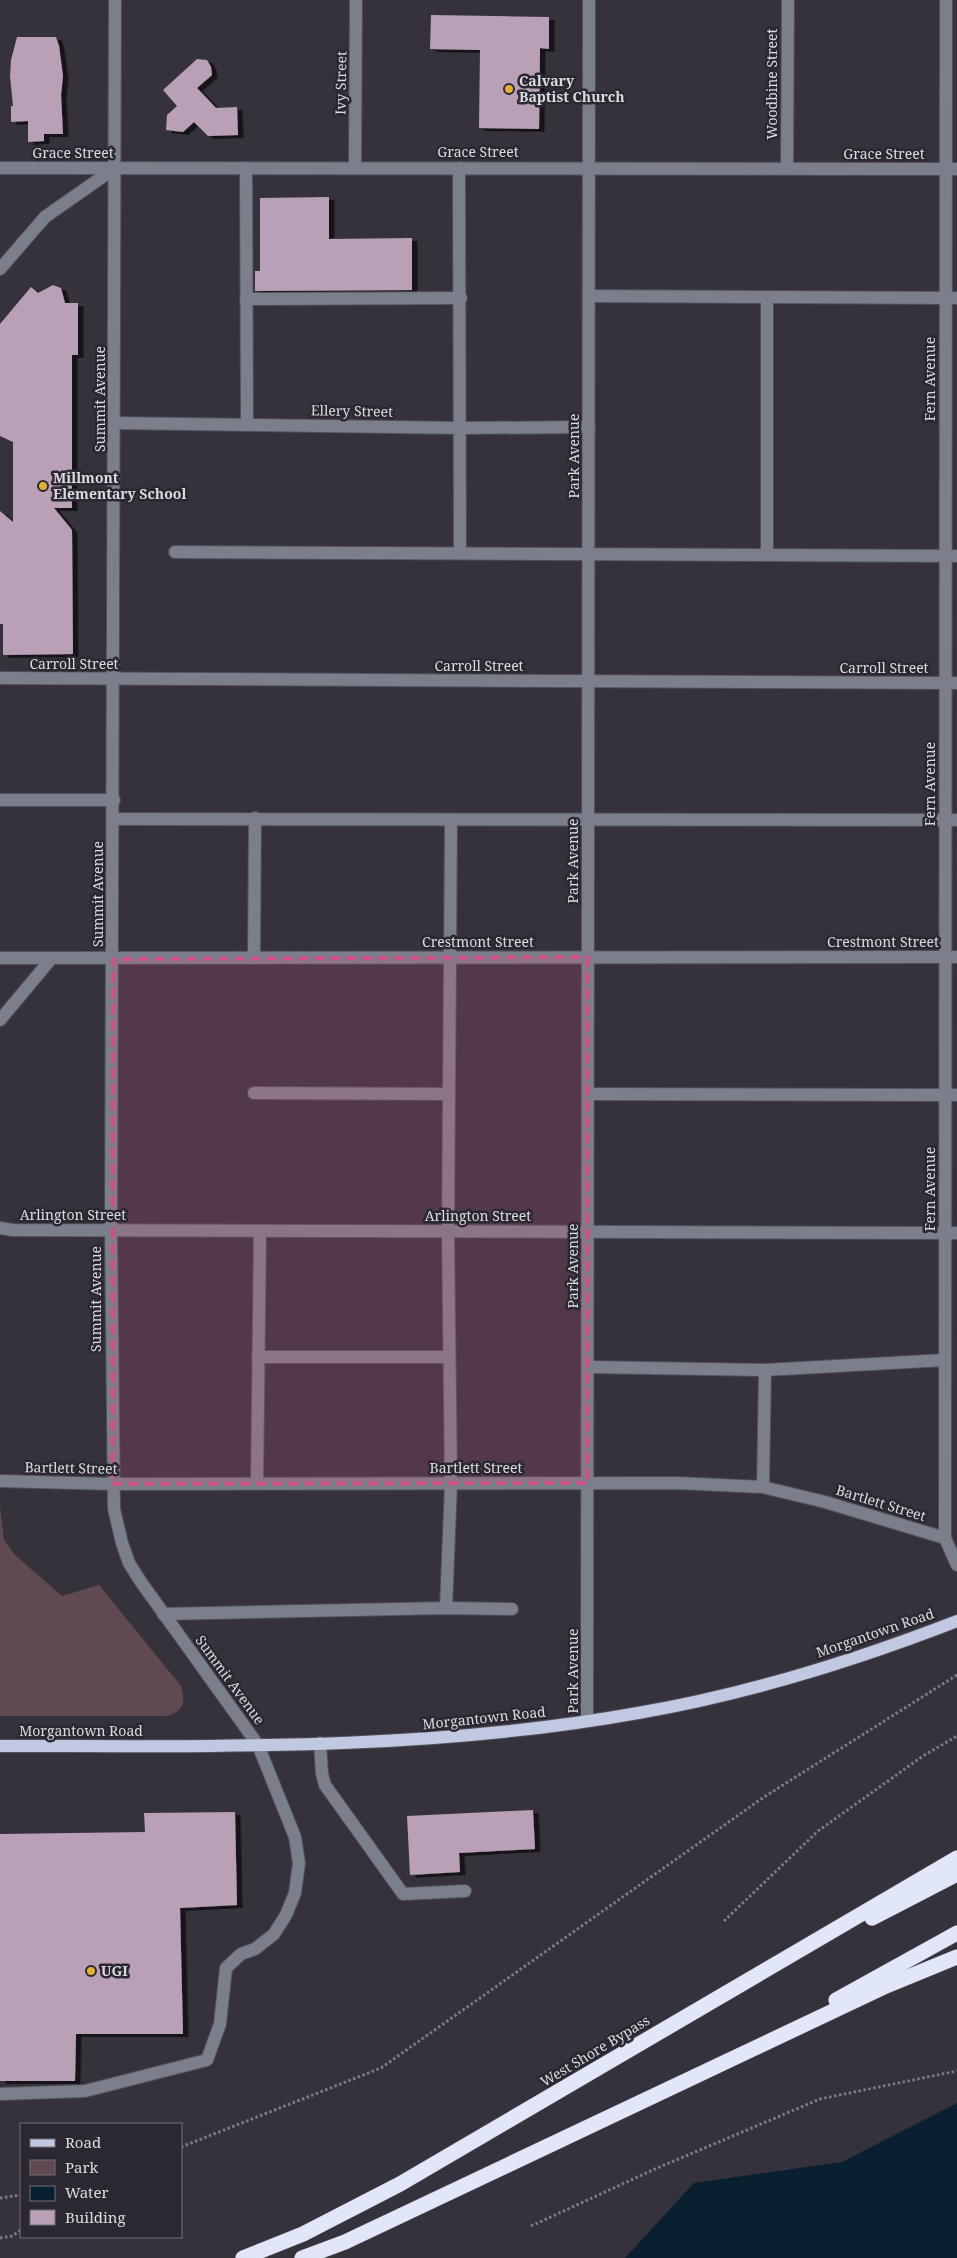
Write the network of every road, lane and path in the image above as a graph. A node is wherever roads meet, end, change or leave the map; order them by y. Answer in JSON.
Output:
{"nodes":[{"id":1,"x":115,"y":0,"type":"edge"},
{"id":2,"x":356,"y":0,"type":"edge"},
{"id":3,"x":589,"y":0,"type":"edge"},
{"id":4,"x":788,"y":0,"type":"edge"},
{"id":5,"x":946,"y":0,"type":"edge"},
{"id":6,"x":355,"y":167,"type":"junction"},
{"id":7,"x":589,"y":167,"type":"junction"},
{"id":8,"x":0,"y":168,"type":"edge"},
{"id":9,"x":115,"y":168,"type":"junction"},
{"id":10,"x":246,"y":168,"type":"junction"},
{"id":11,"x":459,"y":168,"type":"junction"},
{"id":12,"x":787,"y":168,"type":"junction"},
{"id":13,"x":951,"y":169,"type":"edge"},
{"id":14,"x":0,"y":269,"type":"edge"},
{"id":15,"x":589,"y":296,"type":"junction"},
{"id":16,"x":767,"y":297,"type":"junction"},
{"id":17,"x":461,"y":298,"type":"junction"},
{"id":18,"x":951,"y":298,"type":"edge"},
{"id":19,"x":246,"y":300,"type":"junction"},
{"id":20,"x":115,"y":423,"type":"junction"},
{"id":21,"x":247,"y":424,"type":"junction"},
{"id":22,"x":589,"y":427,"type":"junction"},
{"id":23,"x":460,"y":428,"type":"junction"},
{"id":24,"x":175,"y":552,"type":"dead end"},
{"id":25,"x":460,"y":552,"type":"junction"},
{"id":26,"x":589,"y":553,"type":"junction"},
{"id":27,"x":767,"y":554,"type":"junction"},
{"id":28,"x":951,"y":556,"type":"edge"},
{"id":29,"x":0,"y":678,"type":"edge"},
{"id":30,"x":114,"y":679,"type":"junction"},
{"id":31,"x":588,"y":682,"type":"junction"},
{"id":32,"x":951,"y":683,"type":"edge"},
{"id":33,"x":0,"y":800,"type":"edge"},
{"id":34,"x":114,"y":800,"type":"junction"},
{"id":35,"x":255,"y":818,"type":"junction"},
{"id":36,"x":114,"y":819,"type":"junction"},
{"id":37,"x":451,"y":820,"type":"junction"},
{"id":38,"x":588,"y":820,"type":"junction"},
{"id":39,"x":951,"y":820,"type":"edge"},
{"id":40,"x":449,"y":957,"type":"junction"},
{"id":41,"x":588,"y":957,"type":"junction"},
{"id":42,"x":951,"y":957,"type":"edge"},
{"id":43,"x":0,"y":958,"type":"edge"},
{"id":44,"x":113,"y":958,"type":"junction"},
{"id":45,"x":254,"y":958,"type":"junction"},
{"id":46,"x":51,"y":959,"type":"junction"},
{"id":47,"x":0,"y":1020,"type":"edge"},
{"id":48,"x":254,"y":1093,"type":"dead end"},
{"id":49,"x":449,"y":1094,"type":"junction"},
{"id":50,"x":588,"y":1094,"type":"junction"},
{"id":51,"x":951,"y":1095,"type":"edge"},
{"id":52,"x":0,"y":1228,"type":"edge"},
{"id":53,"x":111,"y":1230,"type":"junction"},
{"id":54,"x":260,"y":1231,"type":"junction"},
{"id":55,"x":588,"y":1231,"type":"junction"},
{"id":56,"x":448,"y":1232,"type":"junction"},
{"id":57,"x":951,"y":1232,"type":"edge"},
{"id":58,"x":258,"y":1357,"type":"junction"},
{"id":59,"x":449,"y":1357,"type":"junction"},
{"id":60,"x":945,"y":1360,"type":"junction"},
{"id":61,"x":588,"y":1367,"type":"junction"},
{"id":62,"x":765,"y":1370,"type":"junction"},
{"id":63,"x":951,"y":1430,"type":"edge"},
{"id":64,"x":0,"y":1480,"type":"edge"},
{"id":65,"x":257,"y":1483,"type":"junction"},
{"id":66,"x":588,"y":1483,"type":"junction"},
{"id":67,"x":112,"y":1484,"type":"junction"},
{"id":68,"x":451,"y":1484,"type":"junction"},
{"id":69,"x":763,"y":1487,"type":"junction"},
{"id":70,"x":945,"y":1538,"type":"junction"},
{"id":71,"x":957,"y":1565,"type":"edge"},
{"id":72,"x":446,"y":1608,"type":"junction"},
{"id":73,"x":512,"y":1609,"type":"dead end"},
{"id":74,"x":163,"y":1614,"type":"junction"},
{"id":75,"x":957,"y":1621,"type":"edge"},
{"id":76,"x":957,"y":1676,"type":"edge"},
{"id":77,"x":587,"y":1721,"type":"junction"},
{"id":78,"x":957,"y":1736,"type":"edge"},
{"id":79,"x":320,"y":1743,"type":"junction"},
{"id":80,"x":258,"y":1745,"type":"junction"},
{"id":81,"x":0,"y":1746,"type":"edge"},
{"id":82,"x":957,"y":1858,"type":"edge"},
{"id":83,"x":957,"y":1874,"type":"edge"},
{"id":84,"x":465,"y":1891,"type":"dead end"},
{"id":85,"x":724,"y":1921,"type":"dead end"},
{"id":86,"x":957,"y":1933,"type":"edge"},
{"id":87,"x":957,"y":1957,"type":"edge"},
{"id":88,"x":702,"y":2006,"type":"junction"},
{"id":89,"x":712,"y":2068,"type":"junction"},
{"id":90,"x":957,"y":2071,"type":"edge"},
{"id":91,"x":0,"y":2094,"type":"edge"},
{"id":92,"x":182,"y":2146,"type":"edge"},
{"id":93,"x":20,"y":2195,"type":"edge"},
{"id":94,"x":0,"y":2198,"type":"edge"},
{"id":95,"x":531,"y":2226,"type":"dead end"},
{"id":96,"x":20,"y":2231,"type":"edge"},
{"id":97,"x":0,"y":2238,"type":"edge"},
{"id":98,"x":243,"y":2258,"type":"edge"},
{"id":99,"x":302,"y":2258,"type":"edge"}],
"edges":[{"from":1,"to":9,"type":"street","name":"Summit Avenue"},
{"from":2,"to":6,"type":"street","name":"Ivy Street"},
{"from":3,"to":7,"type":"street","name":"Park Avenue"},
{"from":4,"to":12,"type":"street","name":"Woodbine Street"},
{"from":5,"to":13,"type":"street","name":"Fern Avenue"},
{"from":6,"to":10,"type":"street","name":"Grace Street"},
{"from":6,"to":11,"type":"street","name":"Grace Street"},
{"from":7,"to":11,"type":"street","name":"Grace Street"},
{"from":7,"to":12,"type":"street","name":"Grace Street"},
{"from":7,"to":15,"type":"street","name":"Park Avenue"},
{"from":8,"to":9,"type":"street","name":"Grace Street"},
{"from":9,"to":10,"type":"street","name":"Grace Street"},
{"from":9,"to":14,"type":"street"},
{"from":9,"to":20,"type":"street","name":"Summit Avenue"},
{"from":10,"to":19,"type":"street"},
{"from":11,"to":17,"type":"street"},
{"from":12,"to":13,"type":"street","name":"Grace Street"},
{"from":13,"to":18,"type":"street","name":"Fern Avenue"},
{"from":15,"to":16,"type":"street"},
{"from":15,"to":22,"type":"street","name":"Park Avenue"},
{"from":16,"to":18,"type":"street"},
{"from":16,"to":27,"type":"street"},
{"from":17,"to":19,"type":"street"},
{"from":17,"to":23,"type":"street"},
{"from":18,"to":28,"type":"street","name":"Fern Avenue"},
{"from":19,"to":21,"type":"street"},
{"from":20,"to":21,"type":"street","name":"Ellery Street"},
{"from":20,"to":30,"type":"street","name":"Summit Avenue"},
{"from":21,"to":23,"type":"street","name":"Ellery Street"},
{"from":22,"to":23,"type":"street","name":"Ellery Street"},
{"from":22,"to":26,"type":"street","name":"Park Avenue"},
{"from":23,"to":25,"type":"street"},
{"from":24,"to":25,"type":"street"},
{"from":25,"to":26,"type":"street"},
{"from":26,"to":27,"type":"street"},
{"from":26,"to":31,"type":"street","name":"Park Avenue"},
{"from":27,"to":28,"type":"street"},
{"from":28,"to":32,"type":"street","name":"Fern Avenue"},
{"from":29,"to":30,"type":"street","name":"Carroll Street"},
{"from":30,"to":31,"type":"street","name":"Carroll Street"},
{"from":30,"to":34,"type":"street","name":"Summit Avenue"},
{"from":31,"to":32,"type":"street","name":"Carroll Street"},
{"from":31,"to":38,"type":"street","name":"Park Avenue"},
{"from":32,"to":39,"type":"street","name":"Fern Avenue"},
{"from":33,"to":34,"type":"street"},
{"from":34,"to":36,"type":"street","name":"Summit Avenue"},
{"from":35,"to":36,"type":"street"},
{"from":35,"to":37,"type":"street"},
{"from":35,"to":45,"type":"street"},
{"from":36,"to":44,"type":"street","name":"Summit Avenue"},
{"from":37,"to":38,"type":"street"},
{"from":37,"to":40,"type":"street"},
{"from":38,"to":39,"type":"street"},
{"from":38,"to":41,"type":"street","name":"Park Avenue"},
{"from":39,"to":42,"type":"street","name":"Fern Avenue"},
{"from":40,"to":41,"type":"street","name":"Crestmont Street"},
{"from":40,"to":45,"type":"street","name":"Crestmont Street"},
{"from":40,"to":49,"type":"street"},
{"from":41,"to":42,"type":"street","name":"Crestmont Street"},
{"from":41,"to":50,"type":"street","name":"Park Avenue"},
{"from":42,"to":51,"type":"street","name":"Fern Avenue"},
{"from":43,"to":46,"type":"street","name":"Crestmont Street"},
{"from":44,"to":45,"type":"street","name":"Crestmont Street"},
{"from":44,"to":46,"type":"street","name":"Crestmont Street"},
{"from":44,"to":53,"type":"street","name":"Summit Avenue"},
{"from":46,"to":47,"type":"street"},
{"from":48,"to":49,"type":"street"},
{"from":49,"to":56,"type":"street"},
{"from":50,"to":51,"type":"street"},
{"from":50,"to":55,"type":"street","name":"Park Avenue"},
{"from":51,"to":57,"type":"street","name":"Fern Avenue"},
{"from":52,"to":53,"type":"street","name":"Arlington Street"},
{"from":53,"to":54,"type":"street","name":"Arlington Street"},
{"from":53,"to":67,"type":"street","name":"Summit Avenue"},
{"from":54,"to":56,"type":"street","name":"Arlington Street"},
{"from":54,"to":58,"type":"street"},
{"from":55,"to":56,"type":"street","name":"Arlington Street"},
{"from":55,"to":57,"type":"street","name":"Arlington Street"},
{"from":55,"to":61,"type":"street","name":"Park Avenue"},
{"from":56,"to":59,"type":"street"},
{"from":57,"to":60,"type":"street","name":"Fern Avenue"},
{"from":58,"to":59,"type":"street"},
{"from":58,"to":65,"type":"street"},
{"from":59,"to":68,"type":"street"},
{"from":60,"to":62,"type":"street"},
{"from":60,"to":63,"type":"street","name":"Fern Avenue"},
{"from":61,"to":62,"type":"street"},
{"from":61,"to":66,"type":"street","name":"Park Avenue"},
{"from":62,"to":69,"type":"street"},
{"from":63,"to":70,"type":"street","name":"Fern Avenue"},
{"from":64,"to":67,"type":"street","name":"Bartlett Street"},
{"from":65,"to":67,"type":"street","name":"Bartlett Street"},
{"from":65,"to":68,"type":"street","name":"Bartlett Street"},
{"from":66,"to":68,"type":"street","name":"Bartlett Street"},
{"from":66,"to":69,"type":"street","name":"Bartlett Street"},
{"from":66,"to":77,"type":"street","name":"Park Avenue"},
{"from":67,"to":74,"type":"street","name":"Summit Avenue"},
{"from":68,"to":72,"type":"street"},
{"from":69,"to":70,"type":"street","name":"Bartlett Street"},
{"from":70,"to":71,"type":"street","name":"Fern Avenue"},
{"from":72,"to":73,"type":"street"},
{"from":72,"to":74,"type":"street"},
{"from":74,"to":80,"type":"street","name":"Summit Avenue"},
{"from":75,"to":77,"type":"main road","name":"Morgantown Road"},
{"from":76,"to":92,"type":"path"},
{"from":77,"to":79,"type":"main road","name":"Morgantown Road"},
{"from":78,"to":85,"type":"path"},
{"from":79,"to":80,"type":"main road","name":"Morgantown Road"},
{"from":79,"to":84,"type":"street"},
{"from":80,"to":81,"type":"main road","name":"Morgantown Road"},
{"from":80,"to":91,"type":"street","name":"Summit Avenue"},
{"from":82,"to":88,"type":"highway","name":"West Shore Bypass"},
{"from":83,"to":88,"type":"highway"},
{"from":86,"to":89,"type":"highway"},
{"from":87,"to":89,"type":"highway"},
{"from":88,"to":98,"type":"highway","name":"West Shore Bypass"},
{"from":89,"to":99,"type":"highway"},
{"from":90,"to":95,"type":"path"},
{"from":93,"to":94,"type":"path"},
{"from":96,"to":97,"type":"path"}]}
